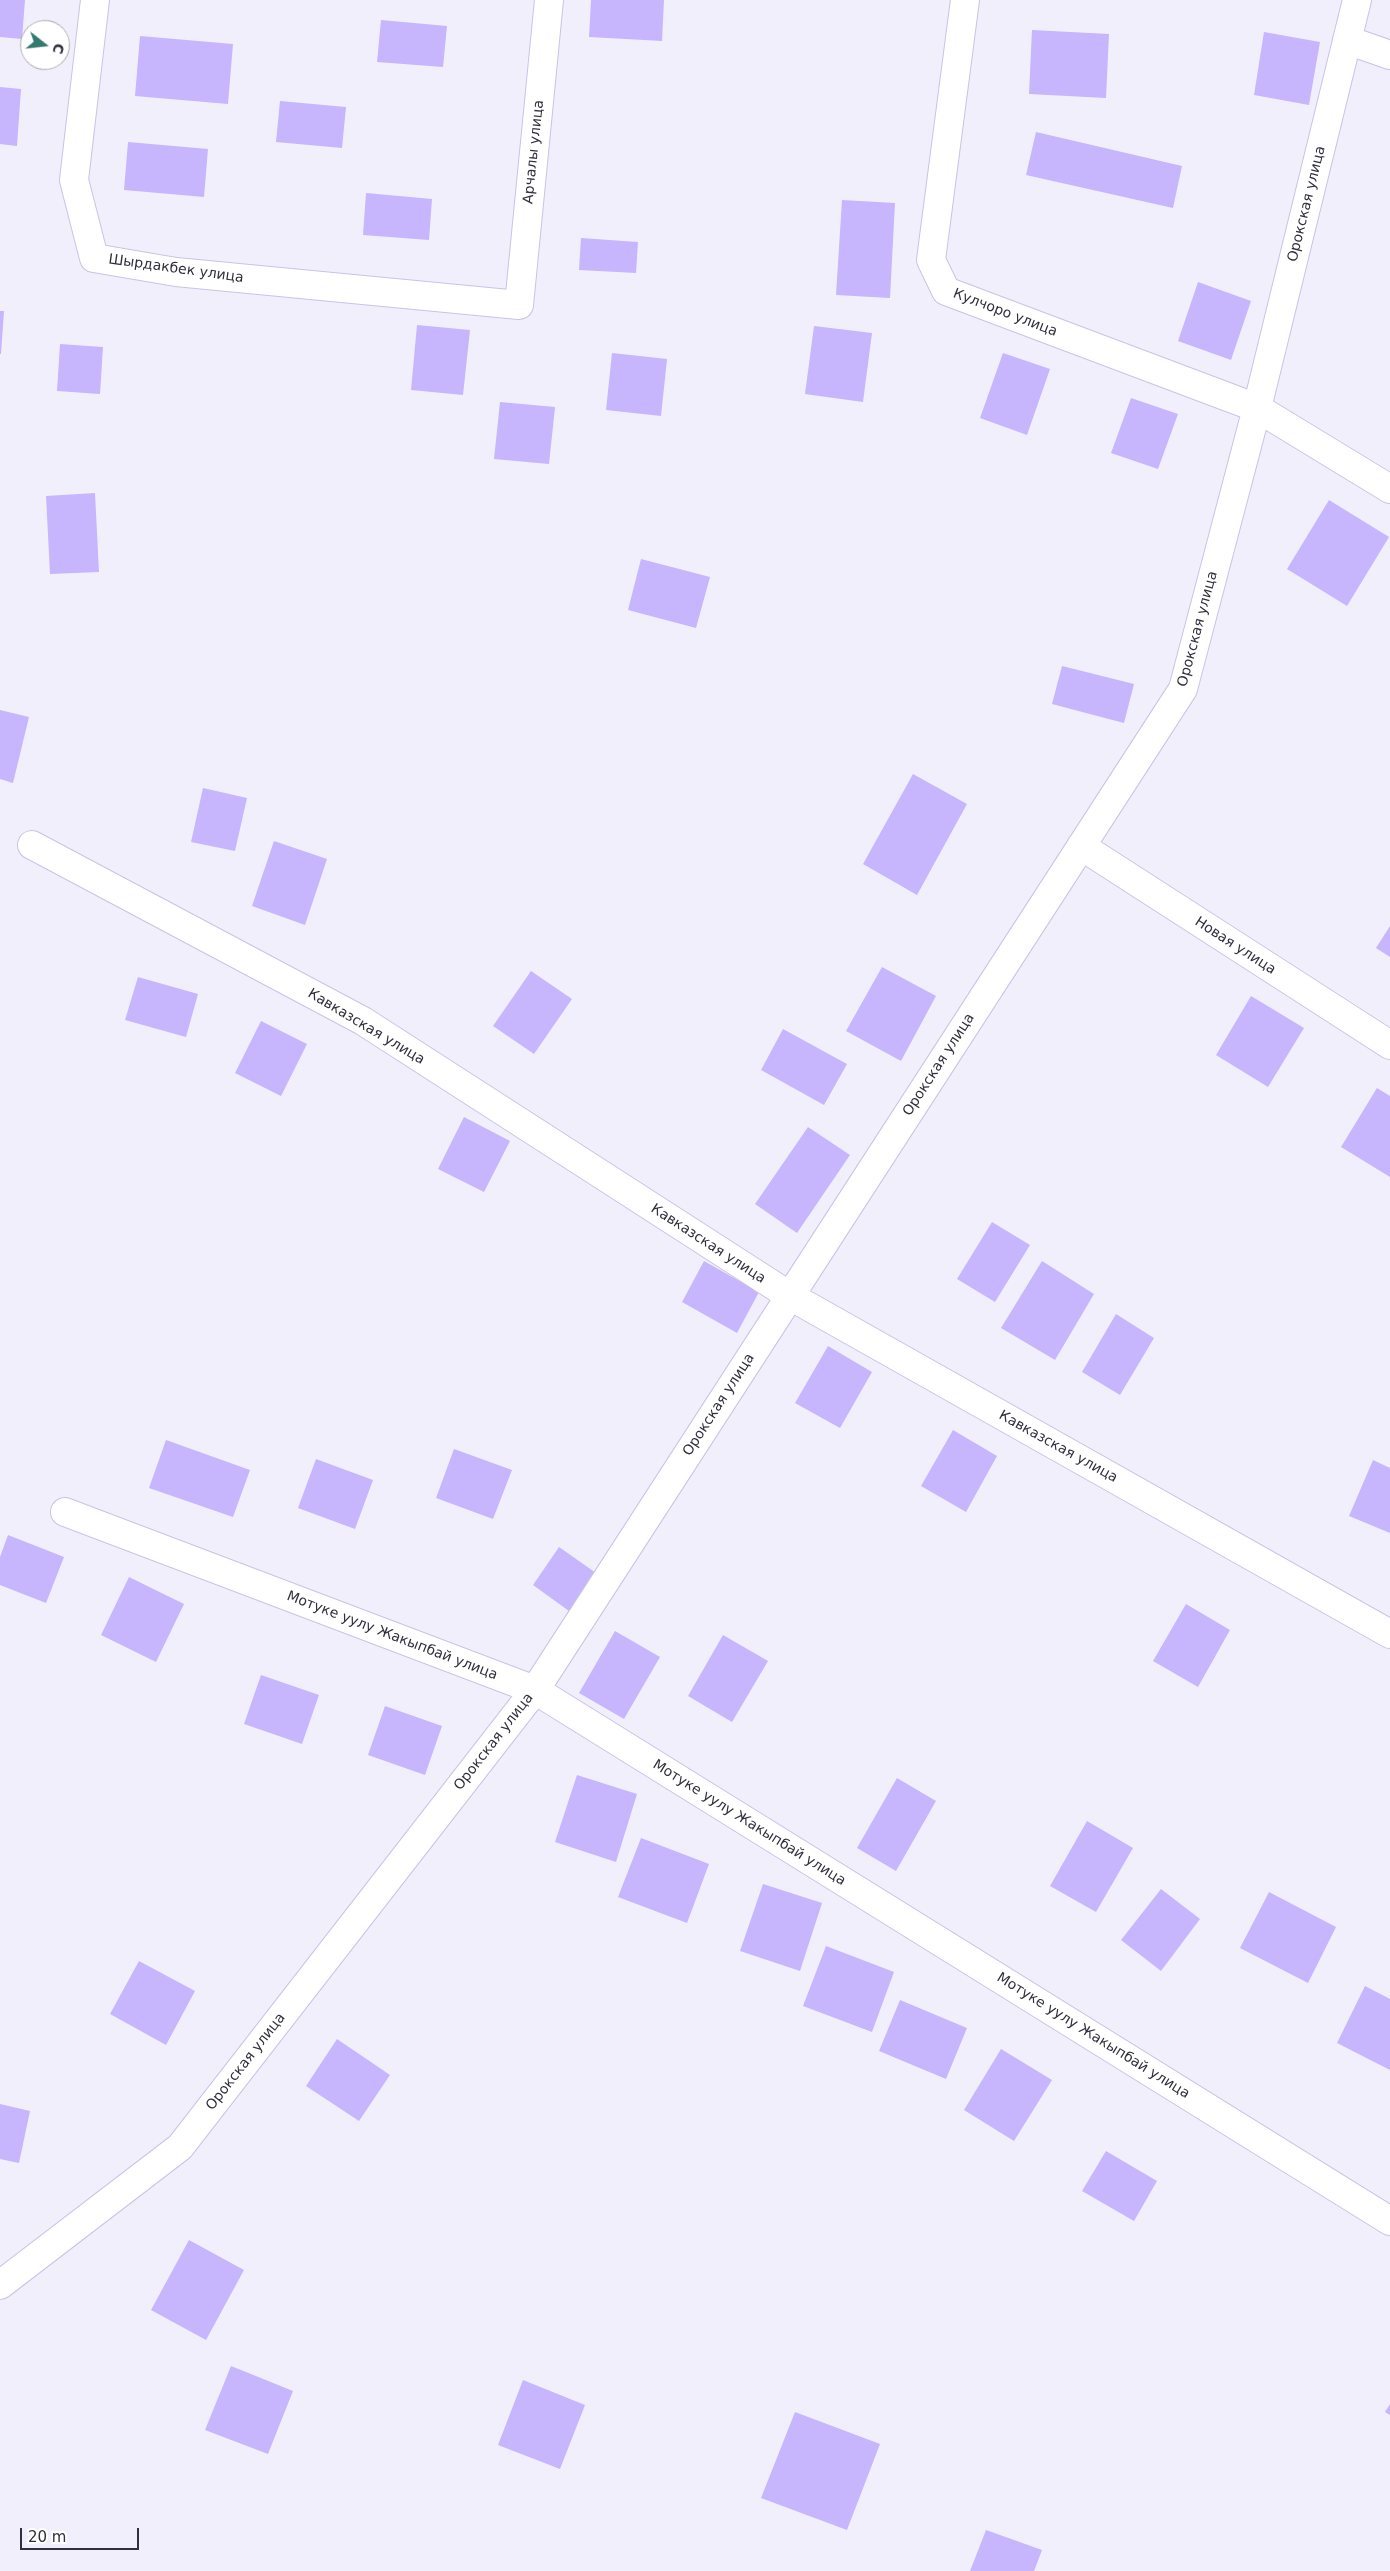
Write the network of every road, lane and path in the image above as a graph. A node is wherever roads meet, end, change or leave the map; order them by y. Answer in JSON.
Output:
{"nodes":[{"id":1,"x":95,"y":0,"type":"edge"},
{"id":2,"x":549,"y":0,"type":"edge"},
{"id":3,"x":965,"y":0,"type":"edge"},
{"id":4,"x":1357,"y":0,"type":"edge"},
{"id":5,"x":1347,"y":40,"type":"junction"},
{"id":6,"x":1390,"y":55,"type":"edge"},
{"id":7,"x":519,"y":305,"type":"joint"},
{"id":8,"x":1257,"y":408,"type":"junction"},
{"id":9,"x":1390,"y":489,"type":"edge"},
{"id":10,"x":32,"y":845,"type":"dead end"},
{"id":11,"x":1081,"y":846,"type":"junction"},
{"id":12,"x":1390,"y":1045,"type":"edge"},
{"id":13,"x":790,"y":1296,"type":"junction"},
{"id":14,"x":64,"y":1512,"type":"dead end"},
{"id":15,"x":1390,"y":1634,"type":"edge"},
{"id":16,"x":535,"y":1690,"type":"junction"},
{"id":17,"x":1390,"y":2221,"type":"edge"},
{"id":18,"x":0,"y":2285,"type":"edge"}],
"edges":[{"from":1,"to":7,"type":"street","name":"Шырдакбек улица"},
{"from":2,"to":7,"type":"street","name":"Арчалы улица"},
{"from":3,"to":8,"type":"street","name":"Кулчоро улица"},
{"from":4,"to":5,"type":"street","name":"Орокская улица"},
{"from":5,"to":6,"type":"street"},
{"from":5,"to":8,"type":"street","name":"Орокская улица"},
{"from":8,"to":9,"type":"street"},
{"from":8,"to":11,"type":"street","name":"Орокская улица"},
{"from":10,"to":13,"type":"street","name":"Кавказская улица"},
{"from":11,"to":12,"type":"street","name":"Новая улица"},
{"from":11,"to":13,"type":"street","name":"Орокская улица"},
{"from":13,"to":15,"type":"street","name":"Кавказская улица"},
{"from":13,"to":16,"type":"street","name":"Орокская улица"},
{"from":14,"to":16,"type":"street","name":"Мотуке уулу Жакыпбай улица"},
{"from":16,"to":17,"type":"street","name":"Мотуке уулу Жакыпбай улица"},
{"from":16,"to":18,"type":"street","name":"Орокская улица"}]}
